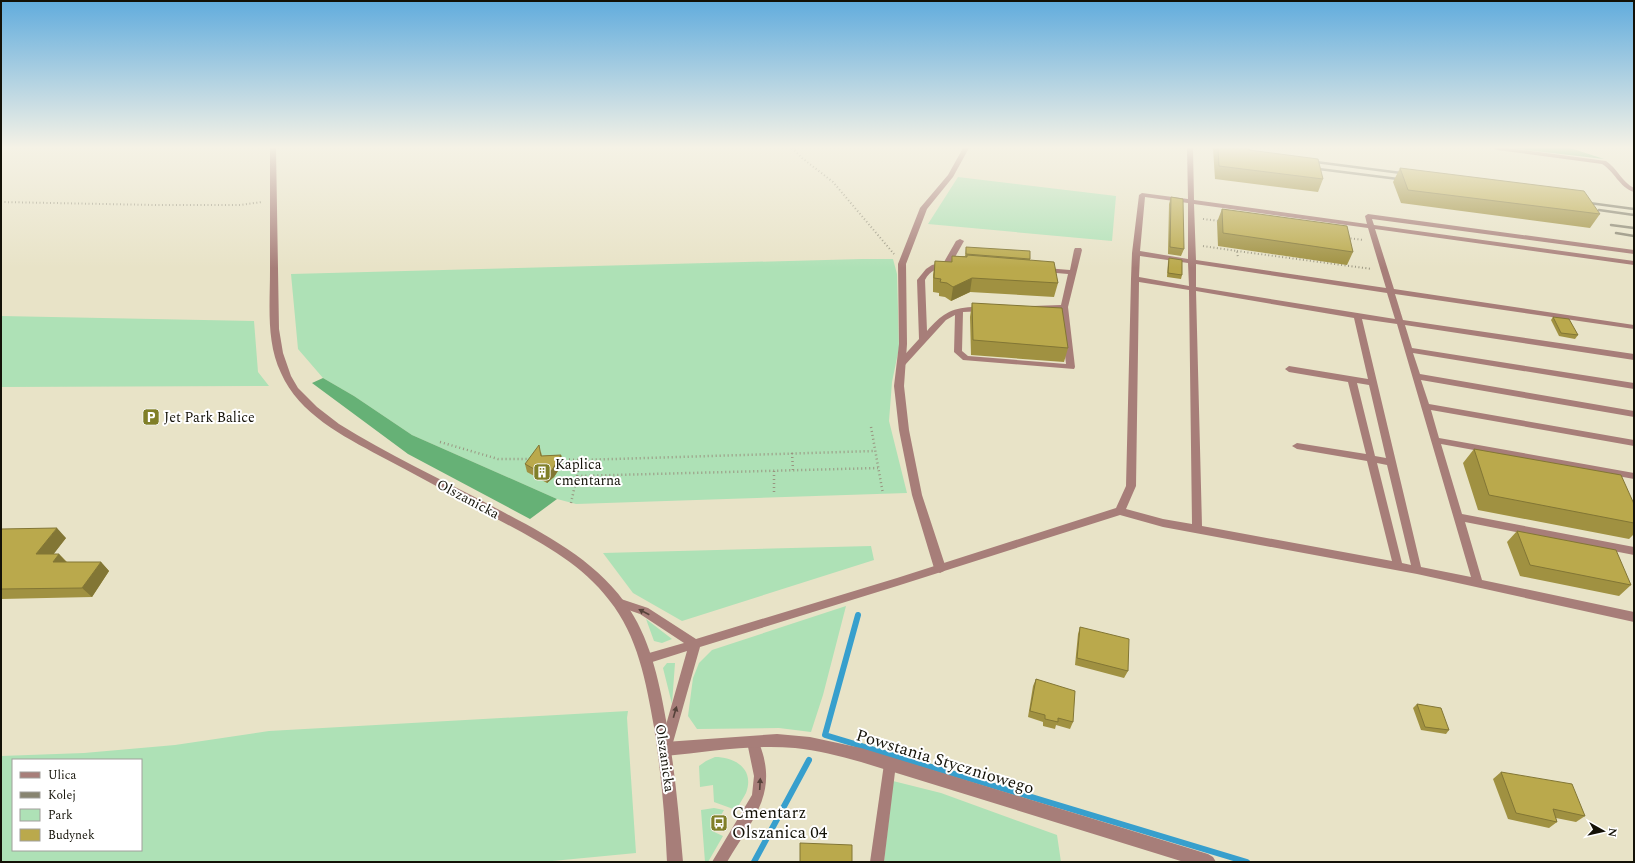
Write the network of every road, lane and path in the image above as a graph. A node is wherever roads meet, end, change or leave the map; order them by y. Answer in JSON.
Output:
{"nodes":[{"id":1,"x":273,"y":188,"type":"edge"},
{"id":2,"x":838,"y":188,"type":"edge"},
{"id":3,"x":941,"y":188,"type":"edge"},
{"id":4,"x":1190,"y":188,"type":"edge"},
{"id":5,"x":273,"y":201,"type":"junction"},
{"id":6,"x":1,"y":202,"type":"edge"},
{"id":7,"x":1190,"y":202,"type":"junction"},
{"id":8,"x":1191,"y":217,"type":"junction"},
{"id":9,"x":1220,"y":221,"type":"dead end"},
{"id":10,"x":1371,"y":227,"type":"junction"},
{"id":11,"x":960,"y":241,"type":"dead end"},
{"id":12,"x":1376,"y":241,"type":"junction"},
{"id":13,"x":1191,"y":244,"type":"junction"},
{"id":14,"x":1345,"y":244,"type":"edge"},
{"id":15,"x":1262,"y":247,"type":"edge"},
{"id":16,"x":1078,"y":250,"type":"dead end"},
{"id":17,"x":1237,"y":251,"type":"junction"},
{"id":18,"x":1634,"y":252,"type":"edge"},
{"id":19,"x":1136,"y":253,"type":"junction"},
{"id":20,"x":1261,"y":254,"type":"junction"},
{"id":21,"x":1192,"y":261,"type":"junction"},
{"id":22,"x":1348,"y":261,"type":"edge"},
{"id":23,"x":1634,"y":263,"type":"edge"},
{"id":24,"x":902,"y":264,"type":"junction"},
{"id":25,"x":1349,"y":266,"type":"junction"},
{"id":26,"x":1239,"y":268,"type":"junction"},
{"id":27,"x":1034,"y":270,"type":"edge"},
{"id":28,"x":1384,"y":270,"type":"junction"},
{"id":29,"x":1073,"y":272,"type":"junction"},
{"id":30,"x":1135,"y":279,"type":"junction"},
{"id":31,"x":1192,"y":288,"type":"junction"},
{"id":32,"x":1390,"y":290,"type":"junction"},
{"id":33,"x":1064,"y":307,"type":"junction"},
{"id":34,"x":1026,"y":308,"type":"edge"},
{"id":35,"x":989,"y":309,"type":"edge"},
{"id":36,"x":959,"y":310,"type":"junction"},
{"id":37,"x":1357,"y":316,"type":"junction"},
{"id":38,"x":1400,"y":322,"type":"junction"},
{"id":39,"x":1634,"y":327,"type":"edge"},
{"id":40,"x":923,"y":340,"type":"junction"},
{"id":41,"x":1408,"y":350,"type":"junction"},
{"id":42,"x":1634,"y":357,"type":"edge"},
{"id":43,"x":902,"y":363,"type":"junction"},
{"id":44,"x":1289,"y":369,"type":"dead end"},
{"id":45,"x":1416,"y":376,"type":"junction"},
{"id":46,"x":1352,"y":380,"type":"junction"},
{"id":47,"x":1373,"y":383,"type":"junction"},
{"id":48,"x":1634,"y":386,"type":"edge"},
{"id":49,"x":1425,"y":406,"type":"junction"},
{"id":50,"x":1634,"y":414,"type":"edge"},
{"id":51,"x":871,"y":427,"type":"dead end"},
{"id":52,"x":1435,"y":440,"type":"junction"},
{"id":53,"x":440,"y":442,"type":"dead end"},
{"id":54,"x":1634,"y":443,"type":"edge"},
{"id":55,"x":1297,"y":446,"type":"dead end"},
{"id":56,"x":875,"y":451,"type":"junction"},
{"id":57,"x":792,"y":453,"type":"junction"},
{"id":58,"x":1370,"y":458,"type":"junction"},
{"id":59,"x":535,"y":459,"type":"edge"},
{"id":60,"x":558,"y":459,"type":"edge"},
{"id":61,"x":580,"y":460,"type":"junction"},
{"id":62,"x":1391,"y":462,"type":"junction"},
{"id":63,"x":878,"y":468,"type":"junction"},
{"id":64,"x":793,"y":470,"type":"junction"},
{"id":65,"x":774,"y":471,"type":"junction"},
{"id":66,"x":577,"y":476,"type":"junction"},
{"id":67,"x":1634,"y":476,"type":"edge"},
{"id":68,"x":883,"y":494,"type":"dead end"},
{"id":69,"x":774,"y":495,"type":"dead end"},
{"id":70,"x":571,"y":503,"type":"dead end"},
{"id":71,"x":1120,"y":511,"type":"junction"},
{"id":72,"x":1458,"y":517,"type":"junction"},
{"id":73,"x":1197,"y":529,"type":"junction"},
{"id":74,"x":1634,"y":551,"type":"edge"},
{"id":75,"x":1398,"y":566,"type":"junction"},
{"id":76,"x":940,"y":568,"type":"junction"},
{"id":77,"x":1417,"y":570,"type":"junction"},
{"id":78,"x":1478,"y":583,"type":"junction"},
{"id":79,"x":618,"y":602,"type":"junction"},
{"id":80,"x":1634,"y":617,"type":"edge"},
{"id":81,"x":695,"y":644,"type":"junction"},
{"id":82,"x":646,"y":659,"type":"junction"},
{"id":83,"x":753,"y":742,"type":"junction"},
{"id":84,"x":665,"y":749,"type":"junction"},
{"id":85,"x":890,"y":764,"type":"junction"},
{"id":86,"x":675,"y":862,"type":"edge"},
{"id":87,"x":719,"y":862,"type":"edge"},
{"id":88,"x":877,"y":862,"type":"edge"},
{"id":89,"x":1208,"y":862,"type":"edge"}],
"edges":[{"from":1,"to":5,"type":"street","name":"Olszanicka"},
{"from":2,"to":24,"type":"path"},
{"from":3,"to":24,"type":"street"},
{"from":4,"to":7,"type":"lane"},
{"from":5,"to":6,"type":"path"},
{"from":5,"to":79,"type":"street","name":"Olszanicka"},
{"from":7,"to":8,"type":"lane"},
{"from":7,"to":10,"type":"lane"},
{"from":7,"to":19,"type":"lane"},
{"from":8,"to":9,"type":"path"},
{"from":8,"to":13,"type":"lane"},
{"from":10,"to":12,"type":"lane"},
{"from":10,"to":18,"type":"lane"},
{"from":10,"to":23,"type":"lane"},
{"from":11,"to":40,"type":"lane"},
{"from":12,"to":14,"type":"path"},
{"from":12,"to":28,"type":"lane"},
{"from":13,"to":17,"type":"path"},
{"from":13,"to":21,"type":"lane"},
{"from":15,"to":20,"type":"path"},
{"from":16,"to":29,"type":"lane"},
{"from":17,"to":20,"type":"path"},
{"from":17,"to":26,"type":"path"},
{"from":19,"to":21,"type":"lane"},
{"from":19,"to":30,"type":"lane"},
{"from":20,"to":25,"type":"path"},
{"from":21,"to":26,"type":"lane"},
{"from":21,"to":31,"type":"lane"},
{"from":22,"to":25,"type":"path"},
{"from":24,"to":43,"type":"street"},
{"from":25,"to":28,"type":"path"},
{"from":26,"to":32,"type":"lane"},
{"from":27,"to":29,"type":"lane"},
{"from":28,"to":32,"type":"lane"},
{"from":29,"to":33,"type":"lane"},
{"from":30,"to":31,"type":"lane"},
{"from":30,"to":71,"type":"lane"},
{"from":31,"to":37,"type":"lane"},
{"from":31,"to":73,"type":"lane"},
{"from":32,"to":38,"type":"lane"},
{"from":32,"to":39,"type":"lane"},
{"from":33,"to":34,"type":"lane"},
{"from":33,"to":36,"type":"lane"},
{"from":35,"to":36,"type":"lane"},
{"from":36,"to":40,"type":"lane"},
{"from":37,"to":38,"type":"lane"},
{"from":37,"to":47,"type":"lane"},
{"from":38,"to":41,"type":"lane"},
{"from":38,"to":42,"type":"lane"},
{"from":40,"to":43,"type":"lane"},
{"from":41,"to":45,"type":"lane"},
{"from":41,"to":48,"type":"lane"},
{"from":43,"to":76,"type":"street"},
{"from":44,"to":46,"type":"lane"},
{"from":45,"to":49,"type":"lane"},
{"from":45,"to":50,"type":"lane"},
{"from":46,"to":47,"type":"lane"},
{"from":46,"to":58,"type":"lane"},
{"from":47,"to":62,"type":"lane"},
{"from":49,"to":52,"type":"lane"},
{"from":49,"to":54,"type":"lane"},
{"from":51,"to":56,"type":"path"},
{"from":52,"to":67,"type":"lane"},
{"from":52,"to":72,"type":"lane"},
{"from":53,"to":59,"type":"path"},
{"from":55,"to":58,"type":"lane"},
{"from":56,"to":57,"type":"path"},
{"from":56,"to":63,"type":"path"},
{"from":57,"to":61,"type":"path"},
{"from":57,"to":64,"type":"path"},
{"from":58,"to":62,"type":"lane"},
{"from":58,"to":75,"type":"lane"},
{"from":60,"to":61,"type":"path"},
{"from":61,"to":66,"type":"path"},
{"from":62,"to":77,"type":"lane"},
{"from":63,"to":64,"type":"path"},
{"from":63,"to":68,"type":"path"},
{"from":64,"to":65,"type":"path"},
{"from":65,"to":66,"type":"path"},
{"from":65,"to":69,"type":"path"},
{"from":66,"to":70,"type":"path"},
{"from":71,"to":73,"type":"lane"},
{"from":71,"to":76,"type":"lane"},
{"from":72,"to":74,"type":"lane"},
{"from":72,"to":78,"type":"lane"},
{"from":73,"to":75,"type":"lane"},
{"from":75,"to":77,"type":"lane"},
{"from":76,"to":81,"type":"lane"},
{"from":77,"to":78,"type":"lane"},
{"from":78,"to":80,"type":"lane"},
{"from":81,"to":79,"type":"lane","one_way":true},
{"from":79,"to":82,"type":"street","name":"Olszanicka"},
{"from":81,"to":82,"type":"lane"},
{"from":84,"to":81,"type":"lane","one_way":true},
{"from":82,"to":84,"type":"street","name":"Olszanicka"},
{"from":83,"to":84,"type":"street","name":"Powstania Styczniowego"},
{"from":83,"to":85,"type":"street","name":"Powstania Styczniowego"},
{"from":87,"to":83,"type":"lane","one_way":true},
{"from":84,"to":86,"type":"street","name":"Olszanicka"},
{"from":85,"to":88,"type":"lane"},
{"from":85,"to":89,"type":"street","name":"Powstania Styczniowego"}]}
